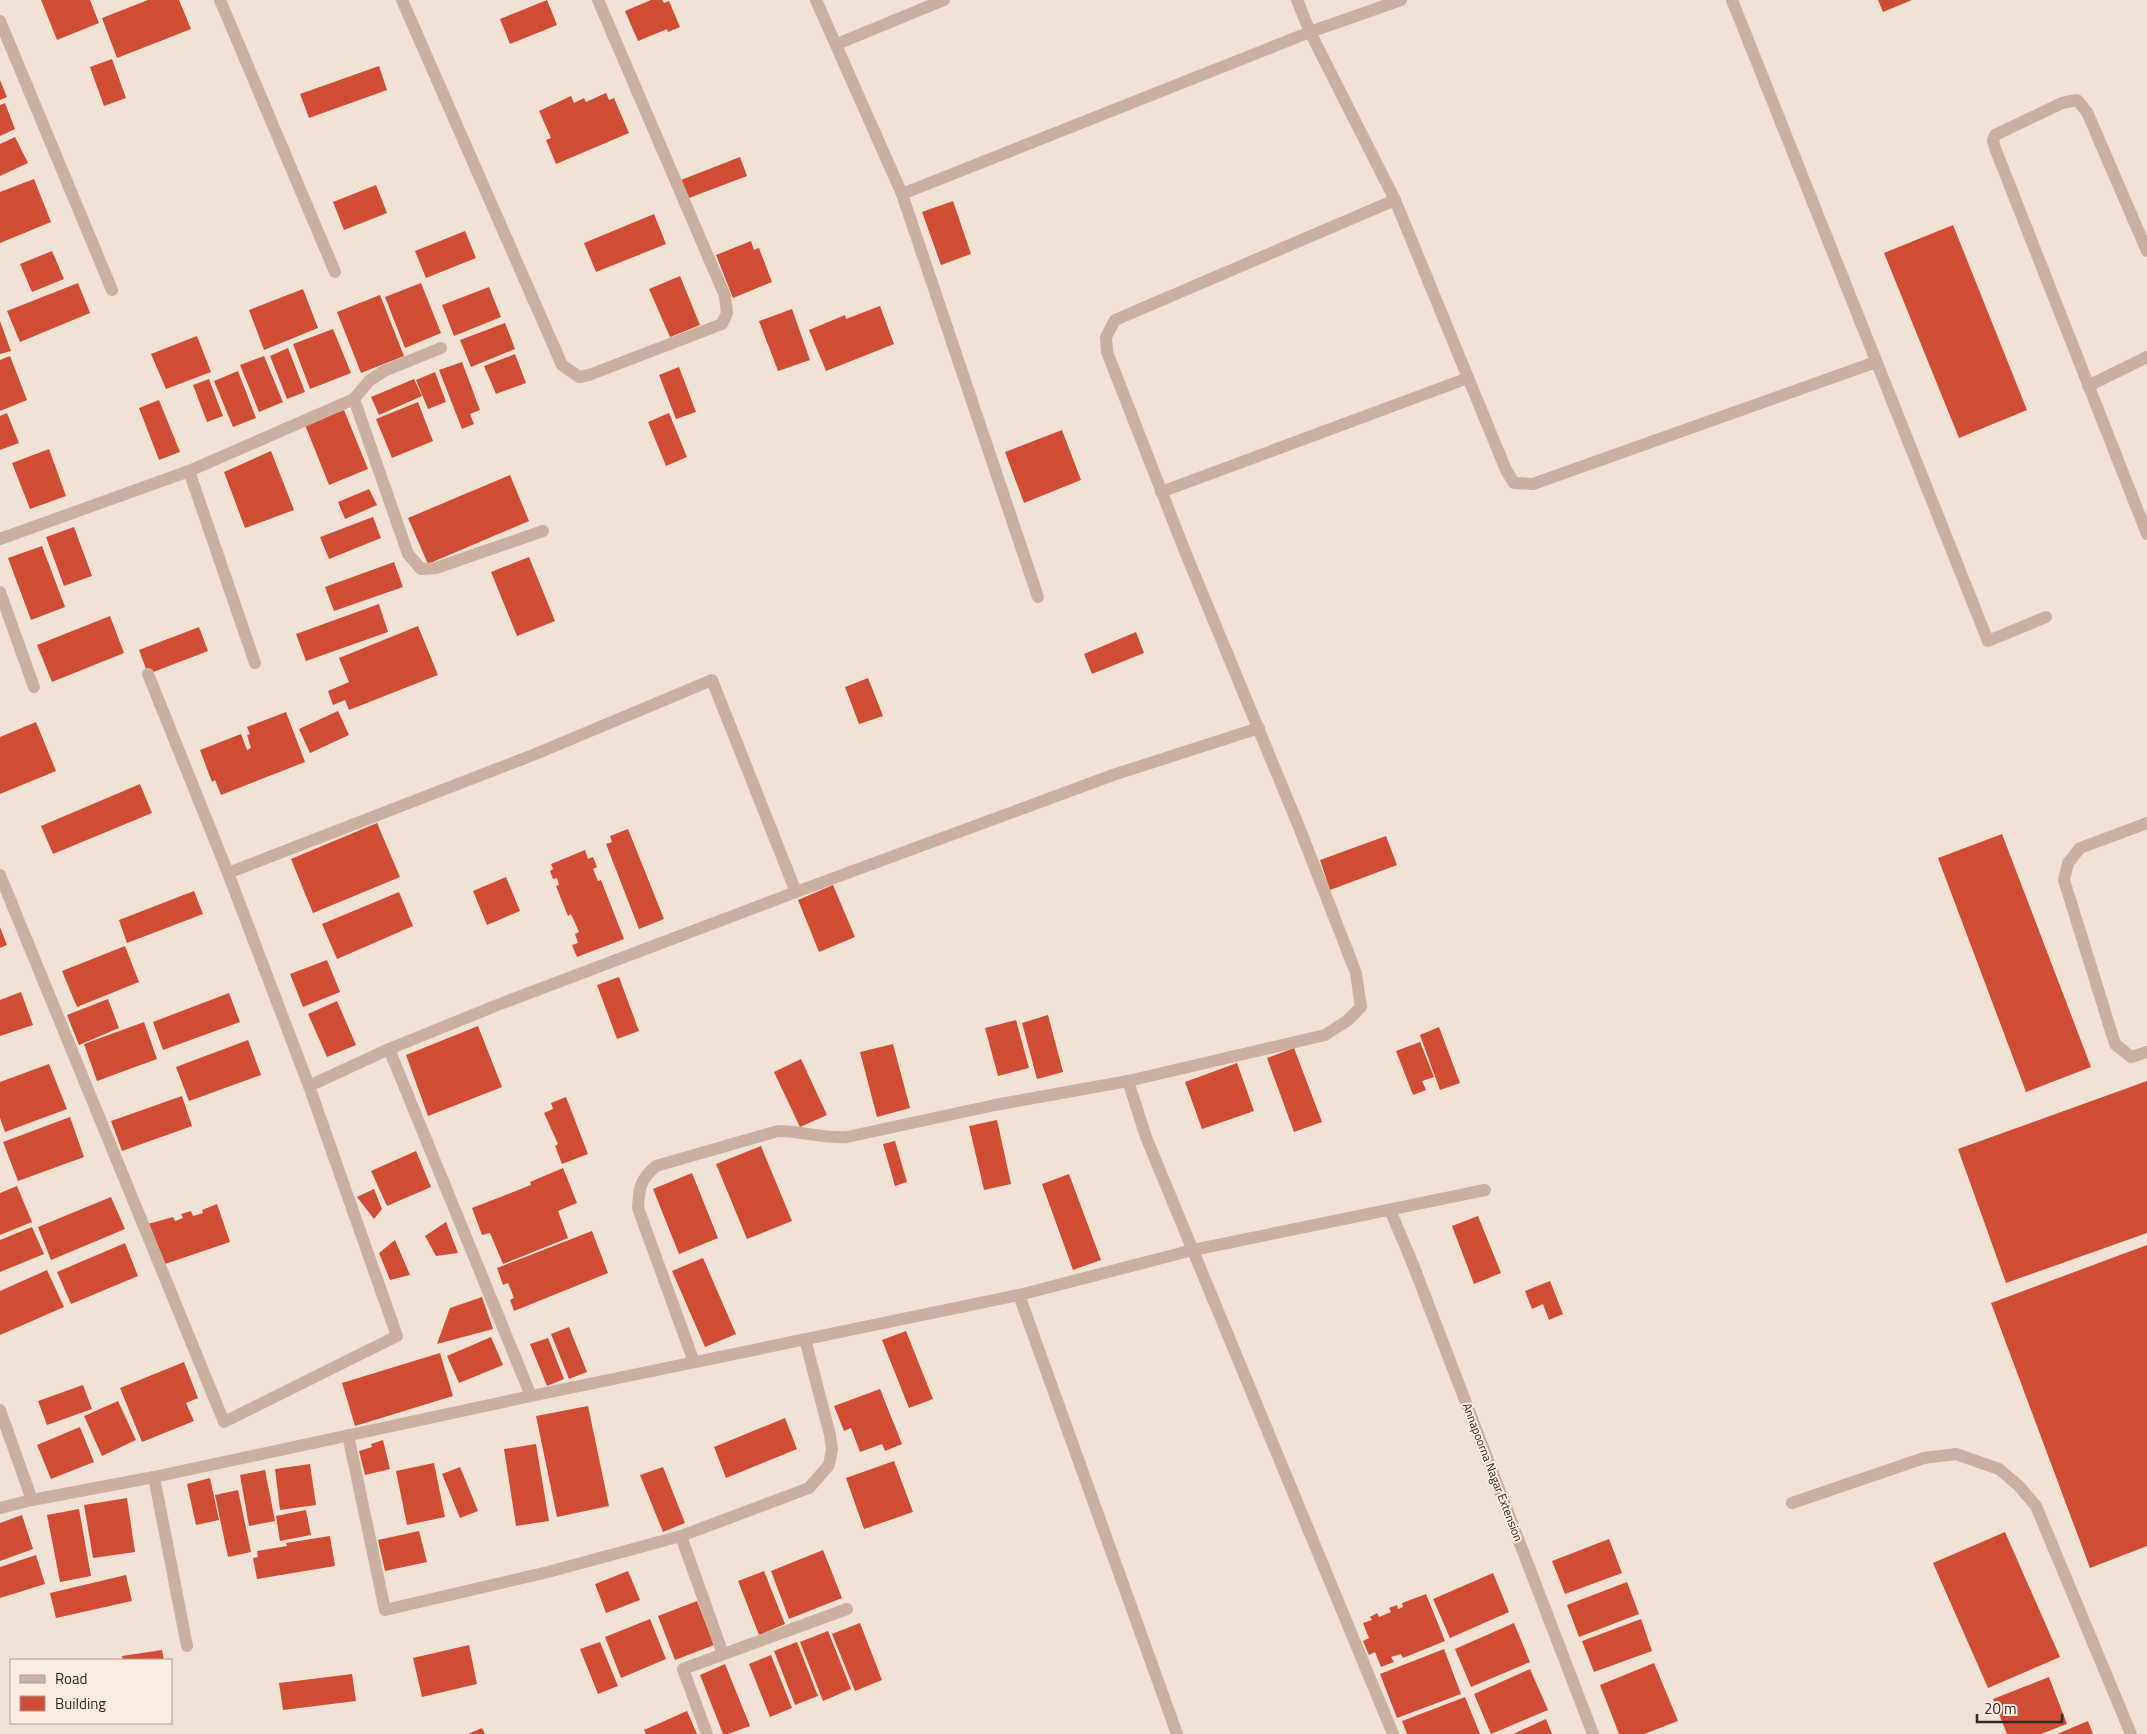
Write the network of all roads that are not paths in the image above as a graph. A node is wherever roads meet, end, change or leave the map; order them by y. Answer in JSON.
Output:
{"nodes":[{"id":1,"x":220,"y":0,"type":"edge"},
{"id":2,"x":402,"y":0,"type":"edge"},
{"id":3,"x":598,"y":0,"type":"edge"},
{"id":4,"x":816,"y":0,"type":"edge"},
{"id":5,"x":944,"y":0,"type":"edge"},
{"id":6,"x":1297,"y":0,"type":"edge"},
{"id":7,"x":1401,"y":0,"type":"edge"},
{"id":8,"x":1732,"y":0,"type":"edge"},
{"id":9,"x":0,"y":21,"type":"edge"},
{"id":10,"x":1310,"y":32,"type":"junction"},
{"id":11,"x":837,"y":44,"type":"junction"},
{"id":12,"x":902,"y":194,"type":"junction"},
{"id":13,"x":1395,"y":200,"type":"junction"},
{"id":14,"x":2147,"y":251,"type":"edge"},
{"id":15,"x":335,"y":272,"type":"dead end"},
{"id":16,"x":112,"y":290,"type":"dead end"},
{"id":17,"x":441,"y":348,"type":"dead end"},
{"id":18,"x":2147,"y":357,"type":"edge"},
{"id":19,"x":1876,"y":362,"type":"junction"},
{"id":20,"x":1468,"y":378,"type":"junction"},
{"id":21,"x":2088,"y":386,"type":"junction"},
{"id":22,"x":354,"y":398,"type":"junction"},
{"id":23,"x":189,"y":471,"type":"junction"},
{"id":24,"x":1161,"y":492,"type":"junction"},
{"id":25,"x":543,"y":531,"type":"dead end"},
{"id":26,"x":2147,"y":534,"type":"edge"},
{"id":27,"x":0,"y":539,"type":"edge"},
{"id":28,"x":0,"y":592,"type":"edge"},
{"id":29,"x":1038,"y":597,"type":"dead end"},
{"id":30,"x":2046,"y":617,"type":"dead end"},
{"id":31,"x":255,"y":663,"type":"dead end"},
{"id":32,"x":148,"y":674,"type":"dead end"},
{"id":33,"x":34,"y":686,"type":"dead end"},
{"id":34,"x":1259,"y":728,"type":"junction"},
{"id":35,"x":2147,"y":822,"type":"edge"},
{"id":36,"x":228,"y":873,"type":"junction"},
{"id":37,"x":0,"y":877,"type":"edge"},
{"id":38,"x":796,"y":892,"type":"junction"},
{"id":39,"x":389,"y":1049,"type":"junction"},
{"id":40,"x":2147,"y":1052,"type":"edge"},
{"id":41,"x":1128,"y":1081,"type":"junction"},
{"id":42,"x":308,"y":1086,"type":"junction"},
{"id":43,"x":1486,"y":1190,"type":"dead end"},
{"id":44,"x":1390,"y":1210,"type":"junction"},
{"id":45,"x":1193,"y":1250,"type":"junction"},
{"id":46,"x":1019,"y":1295,"type":"junction"},
{"id":47,"x":805,"y":1339,"type":"junction"},
{"id":48,"x":694,"y":1362,"type":"junction"},
{"id":49,"x":531,"y":1396,"type":"junction"},
{"id":50,"x":0,"y":1410,"type":"edge"},
{"id":51,"x":348,"y":1436,"type":"junction"},
{"id":52,"x":154,"y":1478,"type":"junction"},
{"id":53,"x":32,"y":1500,"type":"junction"},
{"id":54,"x":1792,"y":1503,"type":"dead end"},
{"id":55,"x":0,"y":1508,"type":"edge"},
{"id":56,"x":680,"y":1536,"type":"junction"},
{"id":57,"x":847,"y":1609,"type":"dead end"},
{"id":58,"x":187,"y":1646,"type":"dead end"},
{"id":59,"x":723,"y":1654,"type":"junction"},
{"id":60,"x":707,"y":1734,"type":"edge"},
{"id":61,"x":1177,"y":1734,"type":"edge"},
{"id":62,"x":1393,"y":1734,"type":"edge"},
{"id":63,"x":1593,"y":1734,"type":"edge"},
{"id":64,"x":2131,"y":1734,"type":"edge"}],
"edges":[{"from":1,"to":15,"type":"street"},
{"from":2,"to":3,"type":"street"},
{"from":4,"to":11,"type":"street"},
{"from":5,"to":11,"type":"street"},
{"from":6,"to":10,"type":"street"},
{"from":7,"to":10,"type":"street"},
{"from":8,"to":19,"type":"street"},
{"from":9,"to":16,"type":"street"},
{"from":10,"to":12,"type":"street"},
{"from":10,"to":13,"type":"street"},
{"from":11,"to":12,"type":"street"},
{"from":12,"to":29,"type":"street"},
{"from":13,"to":20,"type":"street"},
{"from":13,"to":24,"type":"street"},
{"from":14,"to":21,"type":"street"},
{"from":17,"to":22,"type":"street"},
{"from":18,"to":21,"type":"street"},
{"from":19,"to":20,"type":"street"},
{"from":19,"to":30,"type":"street"},
{"from":20,"to":24,"type":"street"},
{"from":21,"to":26,"type":"street"},
{"from":22,"to":23,"type":"street"},
{"from":22,"to":25,"type":"street"},
{"from":23,"to":27,"type":"street"},
{"from":23,"to":31,"type":"street"},
{"from":24,"to":34,"type":"street"},
{"from":28,"to":33,"type":"street"},
{"from":32,"to":36,"type":"street"},
{"from":34,"to":38,"type":"street"},
{"from":34,"to":41,"type":"street"},
{"from":35,"to":40,"type":"street"},
{"from":36,"to":38,"type":"street"},
{"from":36,"to":42,"type":"street"},
{"from":37,"to":42,"type":"street"},
{"from":38,"to":39,"type":"street"},
{"from":39,"to":42,"type":"street"},
{"from":39,"to":49,"type":"street"},
{"from":41,"to":45,"type":"street"},
{"from":41,"to":48,"type":"street"},
{"from":43,"to":44,"type":"street"},
{"from":44,"to":45,"type":"street"},
{"from":44,"to":63,"type":"street","name":"Annapoorna Nagar Extension"},
{"from":45,"to":46,"type":"street"},
{"from":45,"to":62,"type":"street"},
{"from":46,"to":47,"type":"street"},
{"from":46,"to":61,"type":"street"},
{"from":47,"to":48,"type":"street"},
{"from":47,"to":56,"type":"street"},
{"from":48,"to":49,"type":"street"},
{"from":49,"to":51,"type":"street"},
{"from":50,"to":53,"type":"street"},
{"from":51,"to":52,"type":"street"},
{"from":51,"to":56,"type":"street"},
{"from":52,"to":53,"type":"street"},
{"from":52,"to":58,"type":"street"},
{"from":53,"to":55,"type":"street"},
{"from":54,"to":64,"type":"street"},
{"from":56,"to":59,"type":"street"},
{"from":57,"to":59,"type":"street"},
{"from":59,"to":60,"type":"street"}]}
